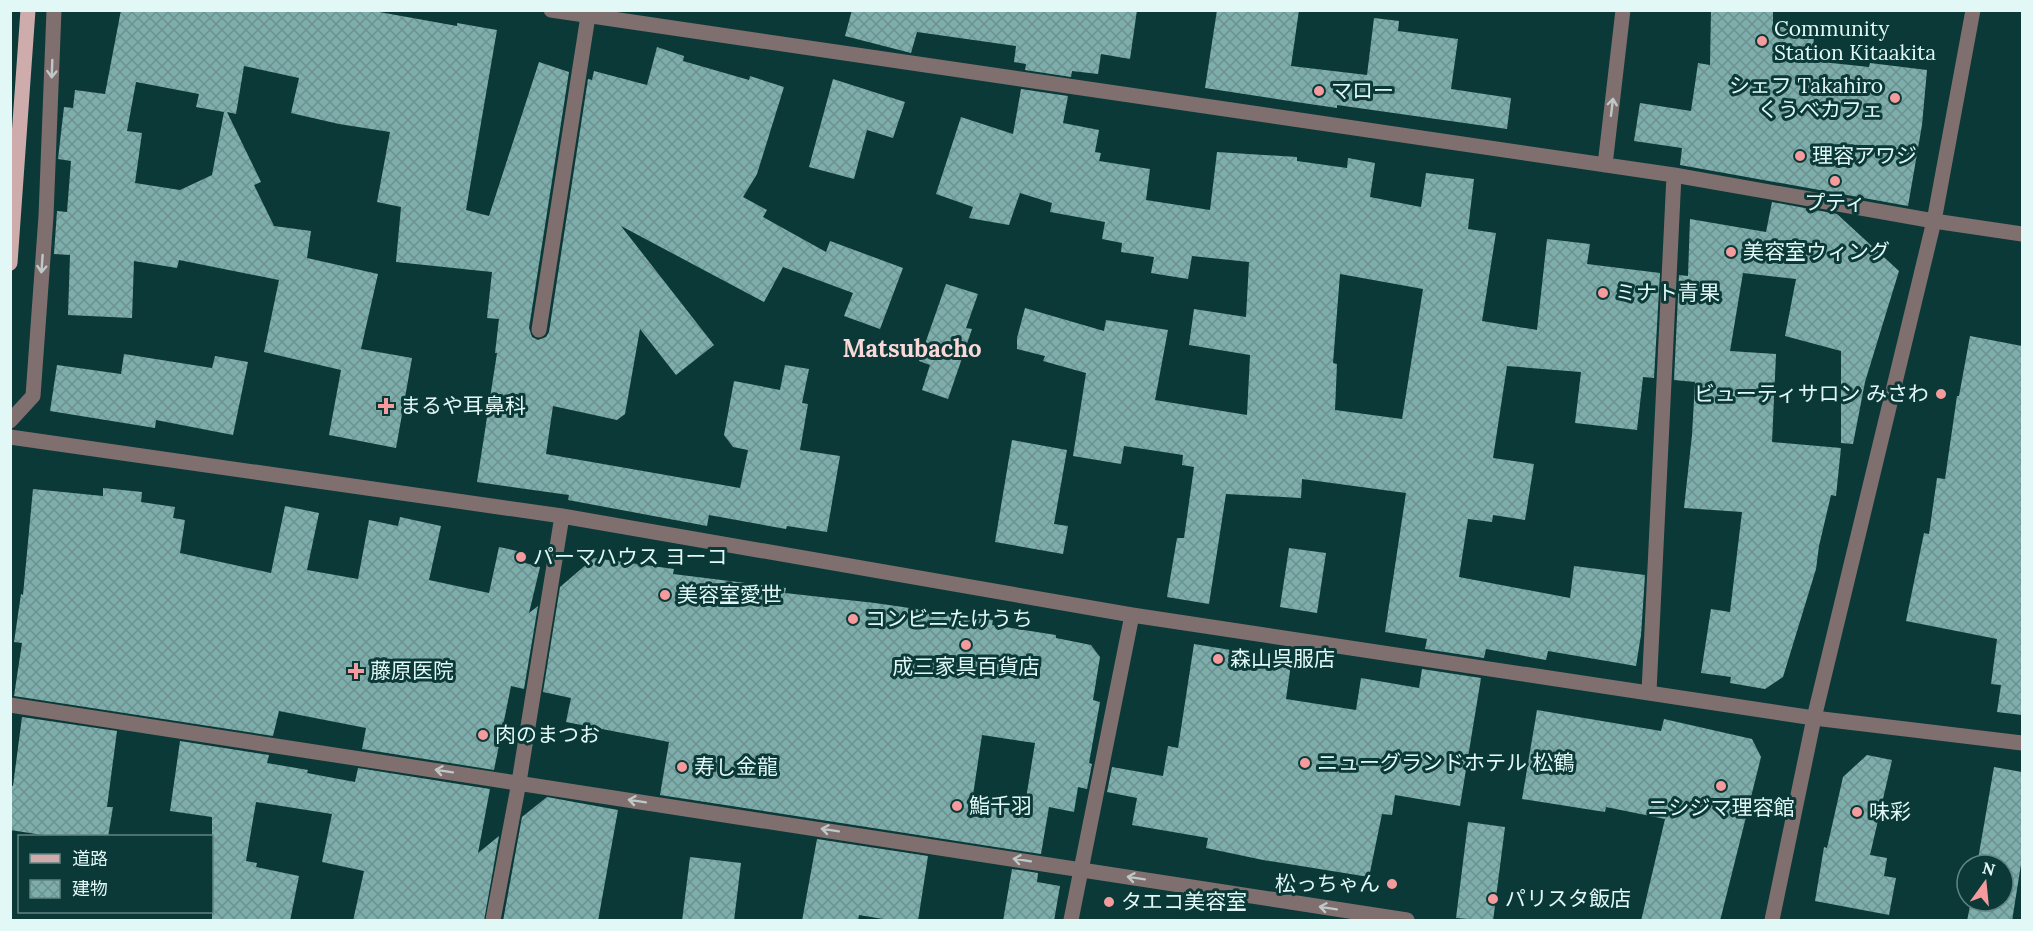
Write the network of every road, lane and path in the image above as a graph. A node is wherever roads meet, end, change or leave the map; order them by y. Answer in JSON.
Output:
{"nodes":[{"id":1,"x":28,"y":10,"type":"edge"},
{"id":2,"x":54,"y":10,"type":"edge"},
{"id":3,"x":551,"y":10,"type":"edge"},
{"id":4,"x":1623,"y":10,"type":"edge"},
{"id":5,"x":1972,"y":10,"type":"edge"},
{"id":6,"x":588,"y":16,"type":"junction"},
{"id":7,"x":1605,"y":165,"type":"junction"},
{"id":8,"x":1674,"y":175,"type":"junction"},
{"id":9,"x":1934,"y":222,"type":"junction"},
{"id":10,"x":2022,"y":234,"type":"edge"},
{"id":11,"x":10,"y":263,"type":"edge"},
{"id":12,"x":539,"y":330,"type":"dead end"},
{"id":13,"x":10,"y":421,"type":"edge"},
{"id":14,"x":10,"y":437,"type":"edge"},
{"id":15,"x":562,"y":516,"type":"junction"},
{"id":16,"x":1132,"y":615,"type":"junction"},
{"id":17,"x":1649,"y":692,"type":"junction"},
{"id":18,"x":10,"y":705,"type":"edge"},
{"id":19,"x":1814,"y":718,"type":"junction"},
{"id":20,"x":2022,"y":743,"type":"edge"},
{"id":21,"x":519,"y":782,"type":"junction"},
{"id":22,"x":1080,"y":869,"type":"junction"},
{"id":23,"x":493,"y":921,"type":"edge"},
{"id":24,"x":1071,"y":921,"type":"edge"},
{"id":25,"x":1407,"y":921,"type":"edge"},
{"id":26,"x":1772,"y":921,"type":"edge"}],
"edges":[{"from":1,"to":11,"type":"main road"},
{"from":2,"to":13,"type":"street","one_way":true},
{"from":3,"to":6,"type":"street"},
{"from":7,"to":4,"type":"street","one_way":true},
{"from":5,"to":9,"type":"street"},
{"from":6,"to":7,"type":"street"},
{"from":6,"to":12,"type":"street"},
{"from":7,"to":8,"type":"street"},
{"from":8,"to":9,"type":"street"},
{"from":8,"to":17,"type":"street"},
{"from":9,"to":10,"type":"street"},
{"from":9,"to":19,"type":"street"},
{"from":14,"to":15,"type":"street"},
{"from":15,"to":16,"type":"street"},
{"from":15,"to":21,"type":"street"},
{"from":16,"to":17,"type":"street"},
{"from":16,"to":22,"type":"street"},
{"from":17,"to":19,"type":"street"},
{"from":21,"to":18,"type":"street","one_way":true},
{"from":19,"to":20,"type":"street"},
{"from":19,"to":26,"type":"street"},
{"from":22,"to":21,"type":"street","one_way":true},
{"from":21,"to":23,"type":"street"},
{"from":22,"to":24,"type":"street"},
{"from":25,"to":22,"type":"street","one_way":true}]}
